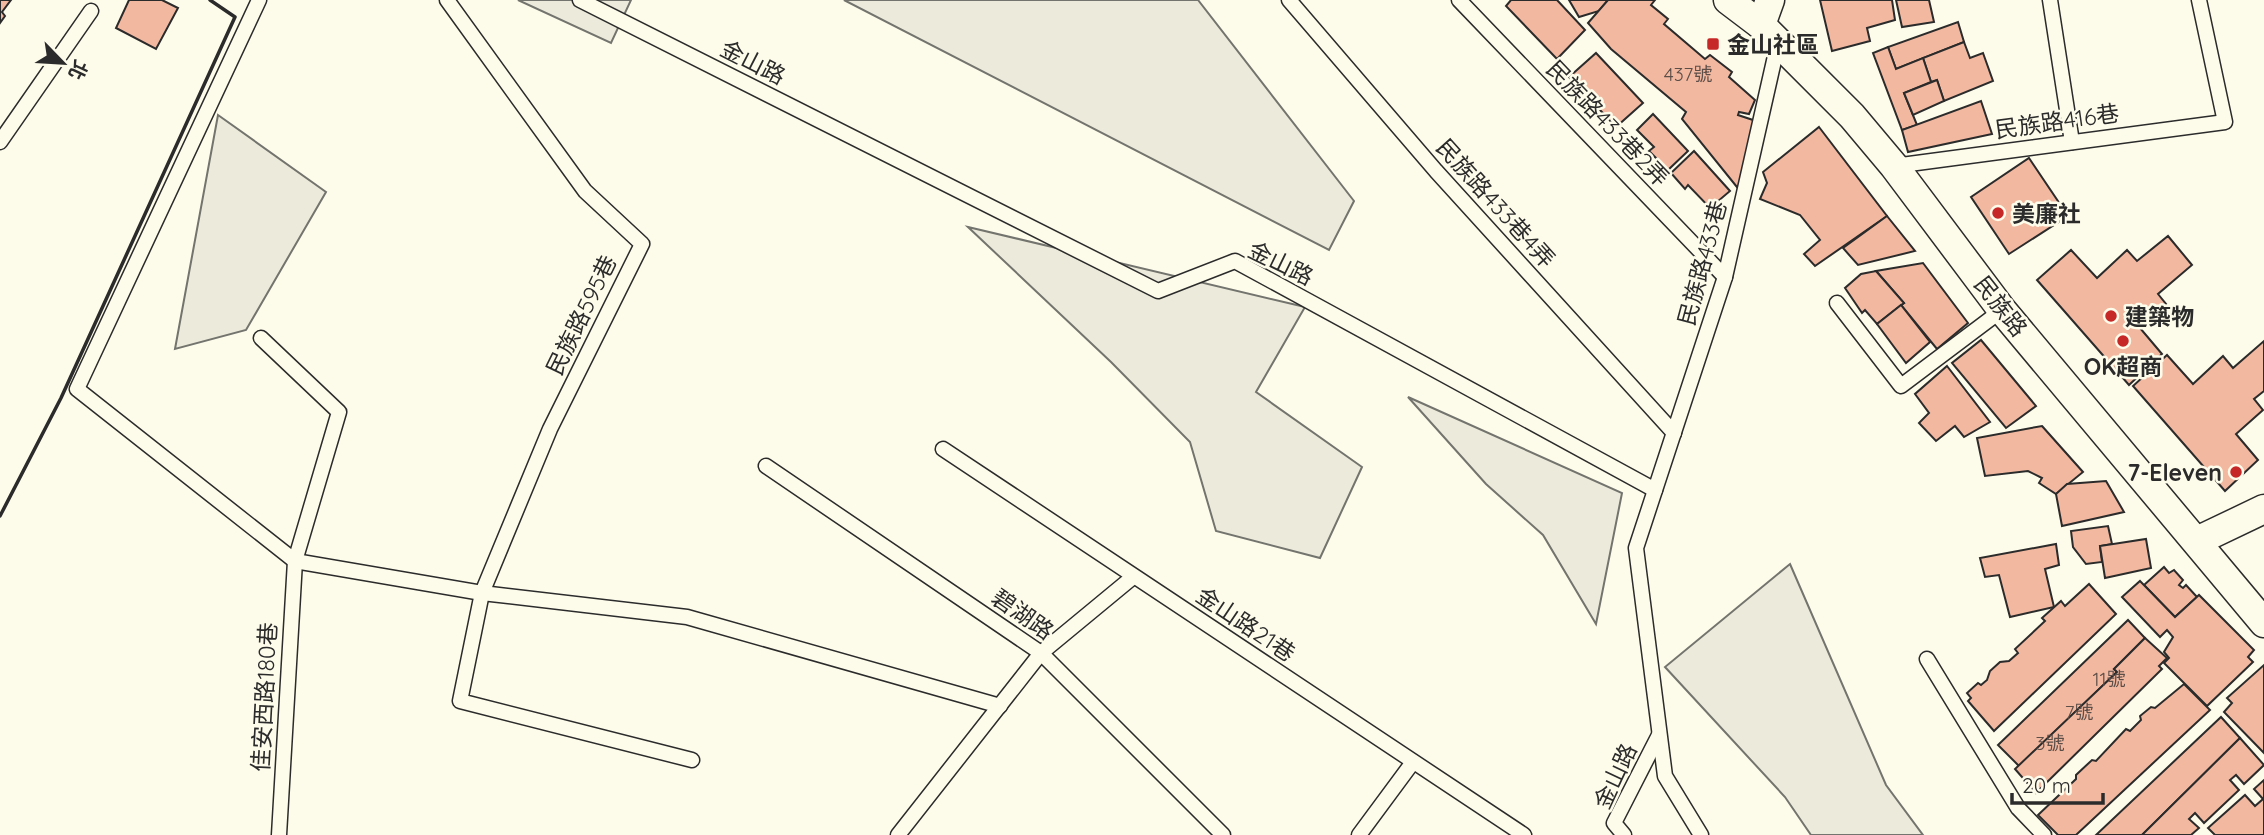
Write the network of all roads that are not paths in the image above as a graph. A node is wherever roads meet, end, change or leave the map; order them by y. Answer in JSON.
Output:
{"nodes":[{"id":1,"x":259,"y":0,"type":"edge"},
{"id":2,"x":447,"y":0,"type":"edge"},
{"id":3,"x":580,"y":0,"type":"edge"},
{"id":4,"x":1289,"y":0,"type":"edge"},
{"id":5,"x":1458,"y":0,"type":"edge"},
{"id":6,"x":1728,"y":0,"type":"edge"},
{"id":7,"x":2050,"y":0,"type":"edge"},
{"id":8,"x":2199,"y":0,"type":"edge"},
{"id":9,"x":91,"y":11,"type":"dead end"},
{"id":10,"x":1770,"y":23,"type":"edge"},
{"id":11,"x":0,"y":142,"type":"edge"},
{"id":12,"x":2072,"y":142,"type":"junction"},
{"id":13,"x":1894,"y":166,"type":"junction"},
{"id":14,"x":1724,"y":277,"type":"junction"},
{"id":15,"x":1837,"y":303,"type":"dead end"},
{"id":16,"x":2002,"y":310,"type":"junction"},
{"id":17,"x":261,"y":338,"type":"dead end"},
{"id":18,"x":1674,"y":433,"type":"junction"},
{"id":19,"x":943,"y":450,"type":"dead end"},
{"id":20,"x":766,"y":466,"type":"dead end"},
{"id":21,"x":1655,"y":490,"type":"junction"},
{"id":22,"x":2264,"y":509,"type":"edge"},
{"id":23,"x":2197,"y":541,"type":"junction"},
{"id":24,"x":295,"y":561,"type":"junction"},
{"id":25,"x":1133,"y":577,"type":"junction"},
{"id":26,"x":482,"y":593,"type":"junction"},
{"id":27,"x":2264,"y":623,"type":"edge"},
{"id":28,"x":1041,"y":653,"type":"junction"},
{"id":29,"x":1927,"y":659,"type":"dead end"},
{"id":30,"x":1000,"y":706,"type":"junction"},
{"id":31,"x":1660,"y":735,"type":"junction"},
{"id":32,"x":692,"y":760,"type":"dead end"},
{"id":33,"x":1413,"y":762,"type":"junction"},
{"id":34,"x":279,"y":835,"type":"edge"},
{"id":35,"x":898,"y":835,"type":"edge"},
{"id":36,"x":1223,"y":835,"type":"edge"},
{"id":37,"x":1359,"y":835,"type":"edge"},
{"id":38,"x":1524,"y":835,"type":"edge"},
{"id":39,"x":1624,"y":835,"type":"edge"},
{"id":40,"x":1702,"y":835,"type":"edge"},
{"id":41,"x":2044,"y":835,"type":"edge"}],
"edges":[{"from":1,"to":24,"type":"lane"},
{"from":2,"to":26,"type":"lane","name":"民族路595巷"},
{"from":3,"to":21,"type":"lane","name":"金山路"},
{"from":4,"to":18,"type":"lane","name":"民族路433巷4弄"},
{"from":5,"to":14,"type":"lane","name":"民族路433巷2弄"},
{"from":6,"to":10,"type":"street","name":"民族路"},
{"from":7,"to":12,"type":"lane"},
{"from":8,"to":12,"type":"lane","name":"民族路416巷"},
{"from":9,"to":11,"type":"lane"},
{"from":10,"to":13,"type":"street","name":"民族路"},
{"from":10,"to":14,"type":"lane","name":"民族路433巷"},
{"from":12,"to":13,"type":"lane","name":"民族路416巷"},
{"from":13,"to":16,"type":"street","name":"民族路"},
{"from":14,"to":18,"type":"lane","name":"民族路433巷"},
{"from":15,"to":16,"type":"lane"},
{"from":16,"to":23,"type":"street","name":"民族路"},
{"from":17,"to":24,"type":"lane","name":"佳安西路180巷"},
{"from":18,"to":21,"type":"lane","name":"民族路433巷"},
{"from":19,"to":25,"type":"lane","name":"金山路21巷"},
{"from":20,"to":28,"type":"lane","name":"碧湖路"},
{"from":21,"to":31,"type":"lane","name":"金山路"},
{"from":22,"to":23,"type":"street"},
{"from":23,"to":27,"type":"street","name":"民族路"},
{"from":24,"to":26,"type":"lane"},
{"from":24,"to":34,"type":"lane","name":"佳安西路180巷"},
{"from":25,"to":28,"type":"lane"},
{"from":25,"to":33,"type":"lane","name":"金山路21巷"},
{"from":26,"to":30,"type":"lane"},
{"from":26,"to":32,"type":"lane","name":"民族路595巷"},
{"from":28,"to":30,"type":"lane"},
{"from":28,"to":36,"type":"lane","name":"碧湖路"},
{"from":29,"to":41,"type":"lane"},
{"from":30,"to":35,"type":"lane"},
{"from":31,"to":39,"type":"lane","name":"金山路"},
{"from":31,"to":40,"type":"lane","name":"金山路"},
{"from":33,"to":37,"type":"lane"},
{"from":33,"to":38,"type":"lane","name":"金山路21巷"}]}
